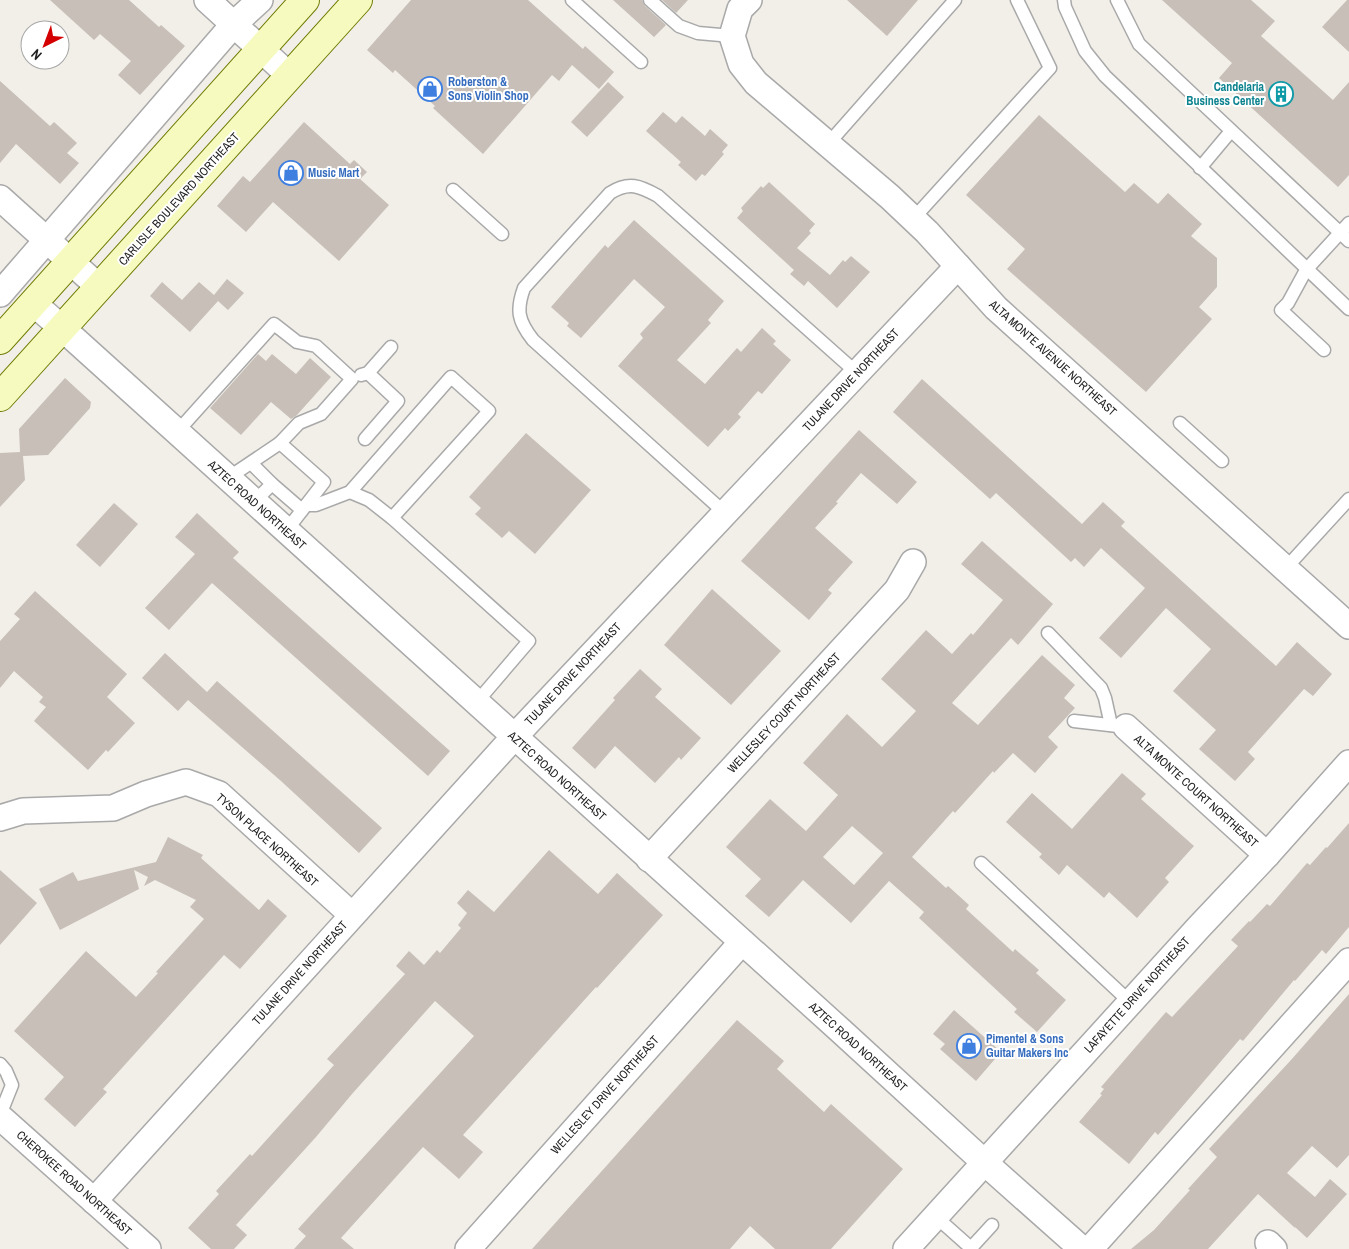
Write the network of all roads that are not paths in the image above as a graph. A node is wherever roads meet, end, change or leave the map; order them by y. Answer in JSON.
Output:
{"nodes":[{"id":1,"x":207,"y":0,"type":"edge"},
{"id":2,"x":260,"y":0,"type":"edge"},
{"id":3,"x":305,"y":0,"type":"edge"},
{"id":4,"x":358,"y":0,"type":"edge"},
{"id":5,"x":572,"y":0,"type":"edge"},
{"id":6,"x":650,"y":0,"type":"edge"},
{"id":7,"x":749,"y":0,"type":"edge"},
{"id":8,"x":955,"y":0,"type":"edge"},
{"id":9,"x":1017,"y":0,"type":"edge"},
{"id":10,"x":1064,"y":0,"type":"edge"},
{"id":11,"x":1117,"y":0,"type":"edge"},
{"id":12,"x":234,"y":24,"type":"junction"},
{"id":13,"x":732,"y":36,"type":"junction"},
{"id":14,"x":262,"y":49,"type":"junction"},
{"id":15,"x":641,"y":62,"type":"dead end"},
{"id":16,"x":290,"y":76,"type":"junction"},
{"id":17,"x":1231,"y":131,"type":"junction"},
{"id":18,"x":828,"y":144,"type":"junction"},
{"id":19,"x":1200,"y":168,"type":"junction"},
{"id":20,"x":453,"y":190,"type":"dead end"},
{"id":21,"x":0,"y":198,"type":"edge"},
{"id":22,"x":913,"y":219,"type":"junction"},
{"id":23,"x":1349,"y":223,"type":"edge"},
{"id":24,"x":502,"y":234,"type":"dead end"},
{"id":25,"x":1344,"y":237,"type":"edge"},
{"id":26,"x":48,"y":240,"type":"junction"},
{"id":27,"x":70,"y":260,"type":"junction"},
{"id":28,"x":958,"y":266,"type":"junction"},
{"id":29,"x":1306,"y":270,"type":"junction"},
{"id":30,"x":99,"y":287,"type":"junction"},
{"id":31,"x":0,"y":294,"type":"edge"},
{"id":32,"x":32,"y":303,"type":"junction"},
{"id":33,"x":1349,"y":309,"type":"edge"},
{"id":34,"x":62,"y":328,"type":"junction"},
{"id":35,"x":0,"y":340,"type":"edge"},
{"id":36,"x":392,"y":347,"type":"dead end"},
{"id":37,"x":1324,"y":350,"type":"dead end"},
{"id":38,"x":368,"y":373,"type":"junction"},
{"id":39,"x":857,"y":373,"type":"junction"},
{"id":40,"x":352,"y":379,"type":"junction"},
{"id":41,"x":0,"y":397,"type":"edge"},
{"id":42,"x":1180,"y":424,"type":"dead end"},
{"id":43,"x":177,"y":432,"type":"junction"},
{"id":44,"x":365,"y":439,"type":"dead end"},
{"id":45,"x":280,"y":443,"type":"junction"},
{"id":46,"x":1222,"y":461,"type":"dead end"},
{"id":47,"x":251,"y":463,"type":"junction"},
{"id":48,"x":228,"y":478,"type":"junction"},
{"id":49,"x":272,"y":484,"type":"junction"},
{"id":50,"x":350,"y":492,"type":"junction"},
{"id":51,"x":1349,"y":498,"type":"edge"},
{"id":52,"x":254,"y":502,"type":"junction"},
{"id":53,"x":304,"y":507,"type":"junction"},
{"id":54,"x":725,"y":513,"type":"junction"},
{"id":55,"x":392,"y":518,"type":"junction"},
{"id":56,"x":286,"y":531,"type":"junction"},
{"id":57,"x":913,"y":562,"type":"dead end"},
{"id":58,"x":1285,"y":569,"type":"junction"},
{"id":59,"x":1349,"y":626,"type":"edge"},
{"id":60,"x":1048,"y":633,"type":"dead end"},
{"id":61,"x":476,"y":703,"type":"junction"},
{"id":62,"x":1074,"y":721,"type":"dead end"},
{"id":63,"x":1119,"y":726,"type":"junction"},
{"id":64,"x":514,"y":737,"type":"junction"},
{"id":65,"x":1349,"y":763,"type":"edge"},
{"id":66,"x":0,"y":818,"type":"edge"},
{"id":67,"x":1267,"y":855,"type":"junction"},
{"id":68,"x":649,"y":859,"type":"junction"},
{"id":69,"x":981,"y":863,"type":"dead end"},
{"id":70,"x":352,"y":915,"type":"junction"},
{"id":71,"x":742,"y":942,"type":"junction"},
{"id":72,"x":1349,"y":961,"type":"edge"},
{"id":73,"x":1130,"y":1002,"type":"junction"},
{"id":74,"x":0,"y":1064,"type":"edge"},
{"id":75,"x":0,"y":1116,"type":"edge"},
{"id":76,"x":984,"y":1162,"type":"junction"},
{"id":77,"x":94,"y":1200,"type":"junction"},
{"id":78,"x":935,"y":1216,"type":"junction"},
{"id":79,"x":992,"y":1225,"type":"dead end"},
{"id":80,"x":472,"y":1248,"type":"edge"},
{"id":81,"x":971,"y":1248,"type":"edge"},
{"id":82,"x":148,"y":1249,"type":"edge"},
{"id":83,"x":906,"y":1249,"type":"edge"},
{"id":84,"x":1082,"y":1249,"type":"edge"},
{"id":85,"x":1090,"y":1249,"type":"edge"}],
"edges":[{"from":1,"to":12,"type":"street"},
{"from":2,"to":12,"type":"street"},
{"from":3,"to":14,"type":"main road"},
{"from":4,"to":16,"type":"main road","name":"CARLISLE BOULEVARD NORTHEAST"},
{"from":5,"to":15,"type":"lane"},
{"from":6,"to":13,"type":"lane"},
{"from":7,"to":13,"type":"street"},
{"from":8,"to":18,"type":"lane"},
{"from":9,"to":22,"type":"lane"},
{"from":10,"to":19,"type":"lane"},
{"from":11,"to":17,"type":"lane"},
{"from":12,"to":14,"type":"street"},
{"from":12,"to":26,"type":"street"},
{"from":13,"to":18,"type":"street","name":"ALTA MONTE AVENUE NORTHEAST"},
{"from":14,"to":16,"type":"street"},
{"from":14,"to":27,"type":"main road"},
{"from":16,"to":30,"type":"main road","name":"CARLISLE BOULEVARD NORTHEAST"},
{"from":17,"to":19,"type":"lane"},
{"from":17,"to":25,"type":"lane"},
{"from":18,"to":22,"type":"street","name":"ALTA MONTE AVENUE NORTHEAST"},
{"from":19,"to":29,"type":"lane"},
{"from":20,"to":24,"type":"lane"},
{"from":21,"to":26,"type":"street"},
{"from":22,"to":28,"type":"street","name":"ALTA MONTE AVENUE NORTHEAST"},
{"from":23,"to":25,"type":"lane"},
{"from":25,"to":29,"type":"lane"},
{"from":26,"to":27,"type":"street"},
{"from":26,"to":31,"type":"street"},
{"from":27,"to":30,"type":"street"},
{"from":27,"to":32,"type":"main road"},
{"from":28,"to":39,"type":"street","name":"TULANE DRIVE NORTHEAST"},
{"from":28,"to":58,"type":"street","name":"ALTA MONTE AVENUE NORTHEAST"},
{"from":29,"to":33,"type":"lane"},
{"from":29,"to":37,"type":"lane"},
{"from":30,"to":34,"type":"main road","name":"CARLISLE BOULEVARD NORTHEAST"},
{"from":32,"to":34,"type":"street","name":"AZTEC ROAD NORTHEAST"},
{"from":32,"to":35,"type":"main road"},
{"from":34,"to":41,"type":"main road","name":"CARLISLE BOULEVARD NORTHEAST"},
{"from":34,"to":43,"type":"street","name":"AZTEC ROAD NORTHEAST"},
{"from":36,"to":38,"type":"lane"},
{"from":38,"to":40,"type":"lane"},
{"from":38,"to":44,"type":"lane"},
{"from":39,"to":54,"type":"street","name":"TULANE DRIVE NORTHEAST"},
{"from":39,"to":54,"type":"lane"},
{"from":40,"to":43,"type":"lane"},
{"from":40,"to":45,"type":"lane"},
{"from":42,"to":46,"type":"lane"},
{"from":43,"to":48,"type":"street","name":"AZTEC ROAD NORTHEAST"},
{"from":45,"to":47,"type":"lane"},
{"from":45,"to":53,"type":"lane"},
{"from":47,"to":48,"type":"lane"},
{"from":47,"to":49,"type":"lane"},
{"from":48,"to":52,"type":"street","name":"AZTEC ROAD NORTHEAST"},
{"from":49,"to":52,"type":"lane"},
{"from":49,"to":53,"type":"lane"},
{"from":50,"to":53,"type":"lane"},
{"from":50,"to":55,"type":"lane"},
{"from":50,"to":55,"type":"lane"},
{"from":51,"to":58,"type":"lane"},
{"from":52,"to":56,"type":"street","name":"AZTEC ROAD NORTHEAST"},
{"from":53,"to":56,"type":"lane"},
{"from":54,"to":64,"type":"street","name":"TULANE DRIVE NORTHEAST"},
{"from":55,"to":61,"type":"lane"},
{"from":56,"to":61,"type":"street","name":"AZTEC ROAD NORTHEAST"},
{"from":57,"to":68,"type":"street","name":"WELLESLEY COURT NORTHEAST"},
{"from":58,"to":59,"type":"street","name":"ALTA MONTE AVENUE NORTHEAST"},
{"from":60,"to":63,"type":"lane"},
{"from":61,"to":64,"type":"street","name":"AZTEC ROAD NORTHEAST"},
{"from":62,"to":63,"type":"lane"},
{"from":63,"to":67,"type":"street","name":"ALTA MONTE COURT NORTHEAST"},
{"from":64,"to":68,"type":"street","name":"AZTEC ROAD NORTHEAST"},
{"from":64,"to":70,"type":"street","name":"TULANE DRIVE NORTHEAST"},
{"from":65,"to":67,"type":"street","name":"LAFAYETTE DRIVE NORTHEAST"},
{"from":66,"to":70,"type":"street","name":"TYSON PLACE NORTHEAST"},
{"from":67,"to":73,"type":"street","name":"LAFAYETTE DRIVE NORTHEAST"},
{"from":68,"to":71,"type":"street","name":"AZTEC ROAD NORTHEAST"},
{"from":69,"to":73,"type":"lane"},
{"from":70,"to":77,"type":"street","name":"TULANE DRIVE NORTHEAST"},
{"from":71,"to":76,"type":"street","name":"AZTEC ROAD NORTHEAST"},
{"from":71,"to":80,"type":"street","name":"WELLESLEY DRIVE NORTHEAST"},
{"from":72,"to":85,"type":"street"},
{"from":73,"to":76,"type":"street","name":"LAFAYETTE DRIVE NORTHEAST"},
{"from":74,"to":75,"type":"lane"},
{"from":75,"to":77,"type":"street","name":"CHEROKEE ROAD NORTHEAST"},
{"from":76,"to":78,"type":"street","name":"LAFAYETTE DRIVE NORTHEAST"},
{"from":76,"to":84,"type":"street","name":"AZTEC ROAD NORTHEAST"},
{"from":77,"to":82,"type":"street","name":"CHEROKEE ROAD NORTHEAST"},
{"from":78,"to":81,"type":"lane"},
{"from":78,"to":83,"type":"street","name":"LAFAYETTE DRIVE NORTHEAST"},
{"from":79,"to":81,"type":"lane"}]}
